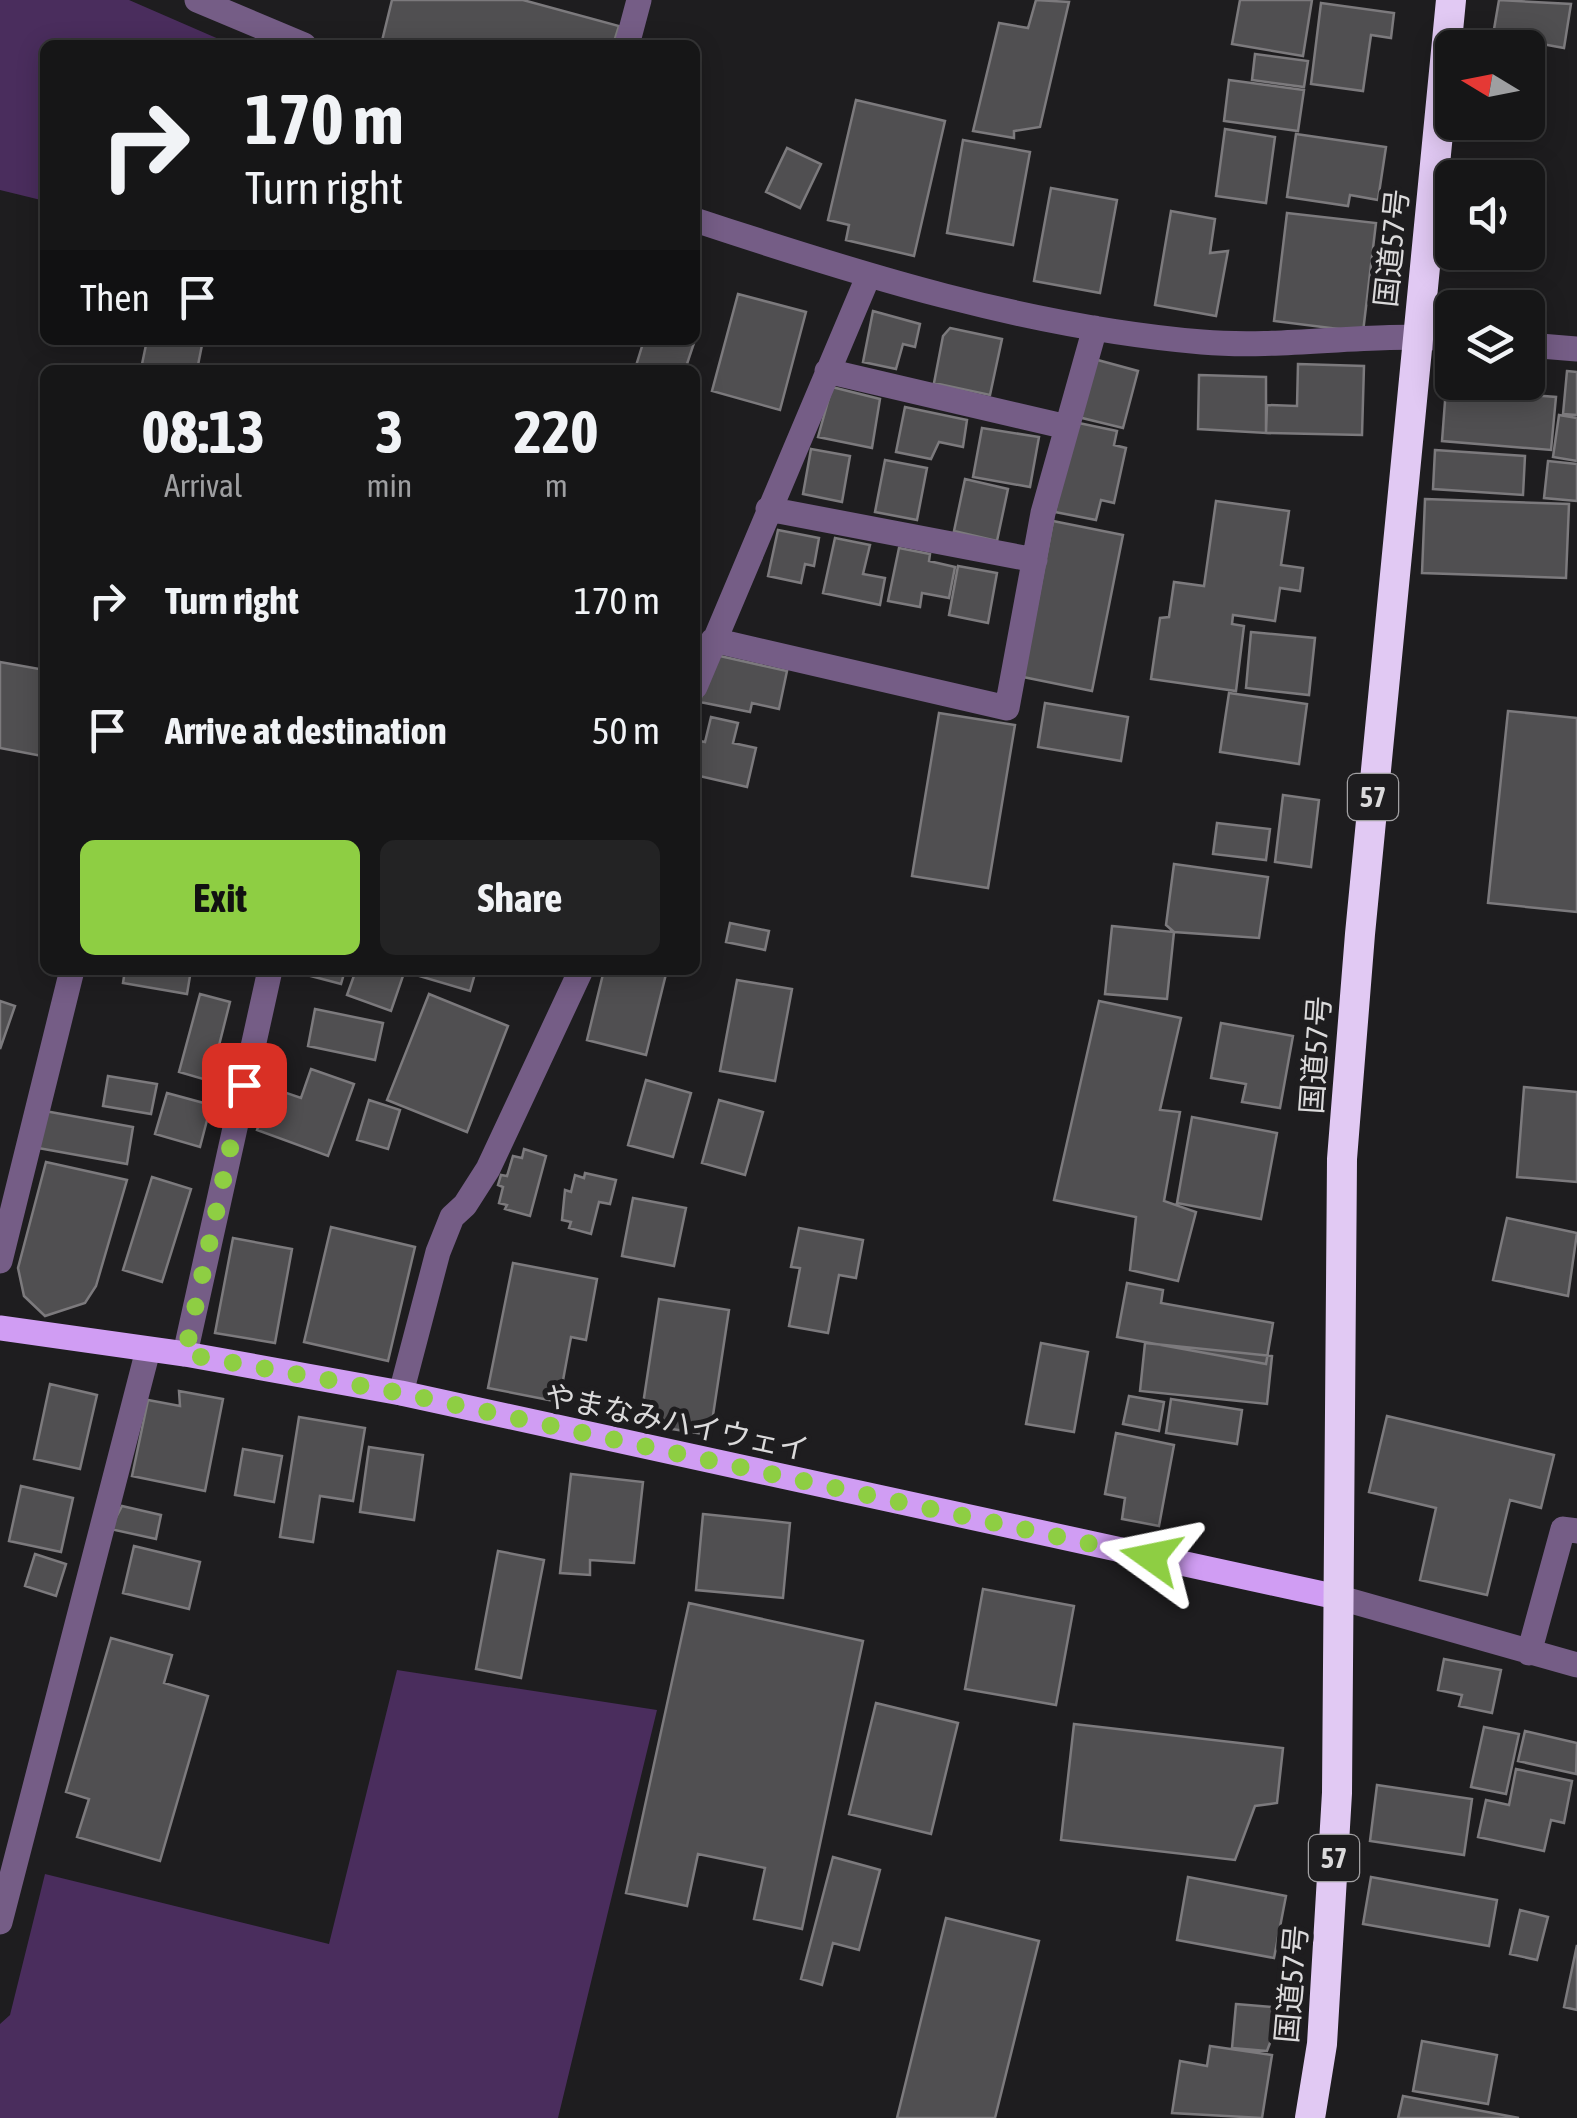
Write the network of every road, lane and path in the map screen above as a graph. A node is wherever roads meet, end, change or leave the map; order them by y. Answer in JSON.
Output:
{"nodes":[{"id":1,"x":197,"y":0,"type":"edge"},
{"id":2,"x":639,"y":0,"type":"edge"},
{"id":3,"x":1451,"y":0,"type":"edge"},
{"id":4,"x":292,"y":40,"type":"edge"},
{"id":5,"x":628,"y":40,"type":"edge"},
{"id":6,"x":700,"y":222,"type":"edge"},
{"id":7,"x":868,"y":277,"type":"junction"},
{"id":8,"x":1095,"y":328,"type":"junction"},
{"id":9,"x":1418,"y":336,"type":"junction"},
{"id":10,"x":1435,"y":338,"type":"edge"},
{"id":11,"x":1545,"y":346,"type":"edge"},
{"id":12,"x":1577,"y":349,"type":"edge"},
{"id":13,"x":826,"y":371,"type":"junction"},
{"id":14,"x":1068,"y":427,"type":"junction"},
{"id":15,"x":768,"y":509,"type":"junction"},
{"id":16,"x":1035,"y":560,"type":"junction"},
{"id":17,"x":713,"y":640,"type":"junction"},
{"id":18,"x":700,"y":674,"type":"edge"},
{"id":19,"x":71,"y":975,"type":"edge"},
{"id":20,"x":269,"y":975,"type":"edge"},
{"id":21,"x":579,"y":975,"type":"edge"},
{"id":22,"x":0,"y":1261,"type":"edge"},
{"id":23,"x":0,"y":1328,"type":"edge"},
{"id":24,"x":148,"y":1350,"type":"junction"},
{"id":25,"x":185,"y":1354,"type":"junction"},
{"id":26,"x":401,"y":1393,"type":"junction"},
{"id":27,"x":1577,"y":1531,"type":"edge"},
{"id":28,"x":1337,"y":1597,"type":"junction"},
{"id":29,"x":1529,"y":1653,"type":"junction"},
{"id":30,"x":1577,"y":1664,"type":"edge"},
{"id":31,"x":0,"y":1922,"type":"edge"},
{"id":32,"x":1310,"y":2118,"type":"edge"}],
"edges":[{"from":1,"to":4,"type":"street"},
{"from":2,"to":5,"type":"street"},
{"from":3,"to":9,"type":"highway","name":"国道57号","number":"57"},
{"from":6,"to":7,"type":"street"},
{"from":7,"to":8,"type":"street"},
{"from":7,"to":13,"type":"street"},
{"from":8,"to":9,"type":"street"},
{"from":8,"to":14,"type":"street"},
{"from":9,"to":10,"type":"street"},
{"from":9,"to":28,"type":"highway","name":"国道57号","number":"57"},
{"from":11,"to":12,"type":"street"},
{"from":13,"to":14,"type":"street"},
{"from":13,"to":15,"type":"street"},
{"from":14,"to":16,"type":"street"},
{"from":15,"to":16,"type":"street"},
{"from":15,"to":17,"type":"street"},
{"from":16,"to":17,"type":"street"},
{"from":17,"to":18,"type":"street"},
{"from":19,"to":22,"type":"street"},
{"from":20,"to":25,"type":"street"},
{"from":21,"to":26,"type":"street"},
{"from":23,"to":24,"type":"main road","name":"やまなみハイウェイ"},
{"from":24,"to":25,"type":"main road","name":"やまなみハイウェイ"},
{"from":24,"to":31,"type":"street"},
{"from":25,"to":26,"type":"main road","name":"やまなみハイウェイ"},
{"from":26,"to":28,"type":"main road","name":"やまなみハイウェイ"},
{"from":27,"to":29,"type":"street"},
{"from":28,"to":29,"type":"street"},
{"from":28,"to":32,"type":"highway","name":"国道57号","number":"57"},
{"from":29,"to":30,"type":"street"}]}
